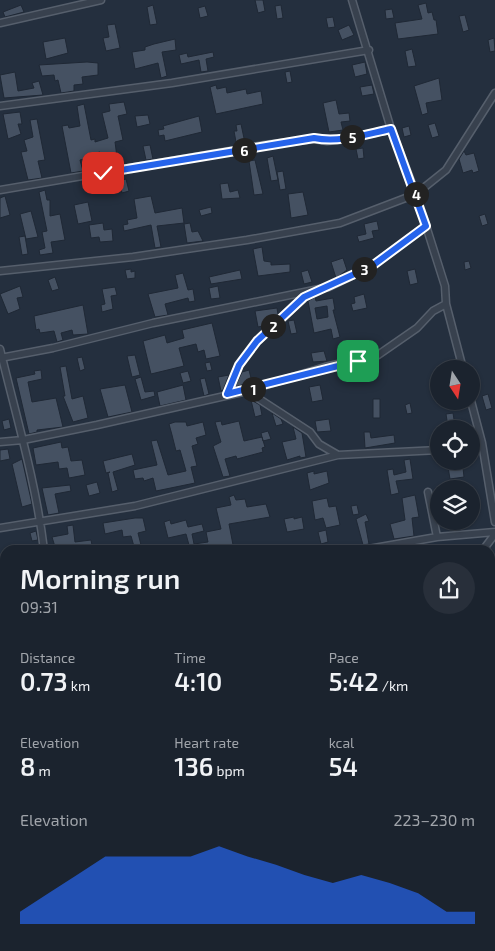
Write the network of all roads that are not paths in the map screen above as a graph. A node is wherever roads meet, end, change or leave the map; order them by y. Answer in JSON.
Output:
{"nodes":[{"id":1,"x":101,"y":0,"type":"edge"},
{"id":2,"x":352,"y":0,"type":"edge"},
{"id":3,"x":0,"y":23,"type":"edge"},
{"id":4,"x":369,"y":50,"type":"junction"},
{"id":5,"x":495,"y":92,"type":"edge"},
{"id":6,"x":0,"y":106,"type":"edge"},
{"id":7,"x":391,"y":129,"type":"junction"},
{"id":8,"x":0,"y":190,"type":"edge"},
{"id":9,"x":416,"y":194,"type":"junction"},
{"id":10,"x":426,"y":226,"type":"junction"},
{"id":11,"x":0,"y":271,"type":"edge"},
{"id":12,"x":311,"y":292,"type":"junction"},
{"id":13,"x":446,"y":304,"type":"junction"},
{"id":14,"x":0,"y":349,"type":"edge"},
{"id":15,"x":1,"y":357,"type":"edge"},
{"id":16,"x":461,"y":360,"type":"edge"},
{"id":17,"x":247,"y":391,"type":"junction"},
{"id":18,"x":227,"y":394,"type":"junction"},
{"id":19,"x":473,"y":410,"type":"edge"},
{"id":20,"x":23,"y":440,"type":"junction"},
{"id":21,"x":0,"y":442,"type":"edge"},
{"id":22,"x":482,"y":443,"type":"joint"},
{"id":23,"x":430,"y":450,"type":"edge"},
{"id":24,"x":338,"y":455,"type":"junction"},
{"id":25,"x":428,"y":492,"type":"dead end"},
{"id":26,"x":495,"y":522,"type":"edge"},
{"id":27,"x":41,"y":523,"type":"junction"},
{"id":28,"x":0,"y":528,"type":"edge"},
{"id":29,"x":495,"y":533,"type":"edge"},
{"id":30,"x":437,"y":537,"type":"junction"},
{"id":31,"x":43,"y":545,"type":"edge"},
{"id":32,"x":391,"y":545,"type":"edge"},
{"id":33,"x":487,"y":545,"type":"edge"}],
"edges":[{"from":1,"to":3,"type":"street"},
{"from":2,"to":4,"type":"street"},
{"from":4,"to":6,"type":"street"},
{"from":4,"to":7,"type":"street"},
{"from":5,"to":9,"type":"street"},
{"from":7,"to":8,"type":"street"},
{"from":7,"to":9,"type":"street"},
{"from":9,"to":10,"type":"street"},
{"from":9,"to":11,"type":"street"},
{"from":10,"to":12,"type":"street"},
{"from":10,"to":13,"type":"street"},
{"from":12,"to":15,"type":"street"},
{"from":12,"to":18,"type":"street"},
{"from":13,"to":16,"type":"street"},
{"from":13,"to":17,"type":"street"},
{"from":14,"to":15,"type":"street"},
{"from":15,"to":20,"type":"street"},
{"from":17,"to":18,"type":"street"},
{"from":17,"to":24,"type":"street"},
{"from":18,"to":20,"type":"street"},
{"from":19,"to":22,"type":"street"},
{"from":20,"to":21,"type":"street"},
{"from":20,"to":27,"type":"street"},
{"from":22,"to":26,"type":"street"},
{"from":23,"to":24,"type":"street"},
{"from":24,"to":27,"type":"street"},
{"from":25,"to":30,"type":"street"},
{"from":27,"to":28,"type":"street"},
{"from":27,"to":31,"type":"street"},
{"from":29,"to":30,"type":"street"},
{"from":29,"to":33,"type":"street"},
{"from":30,"to":32,"type":"street"}]}
